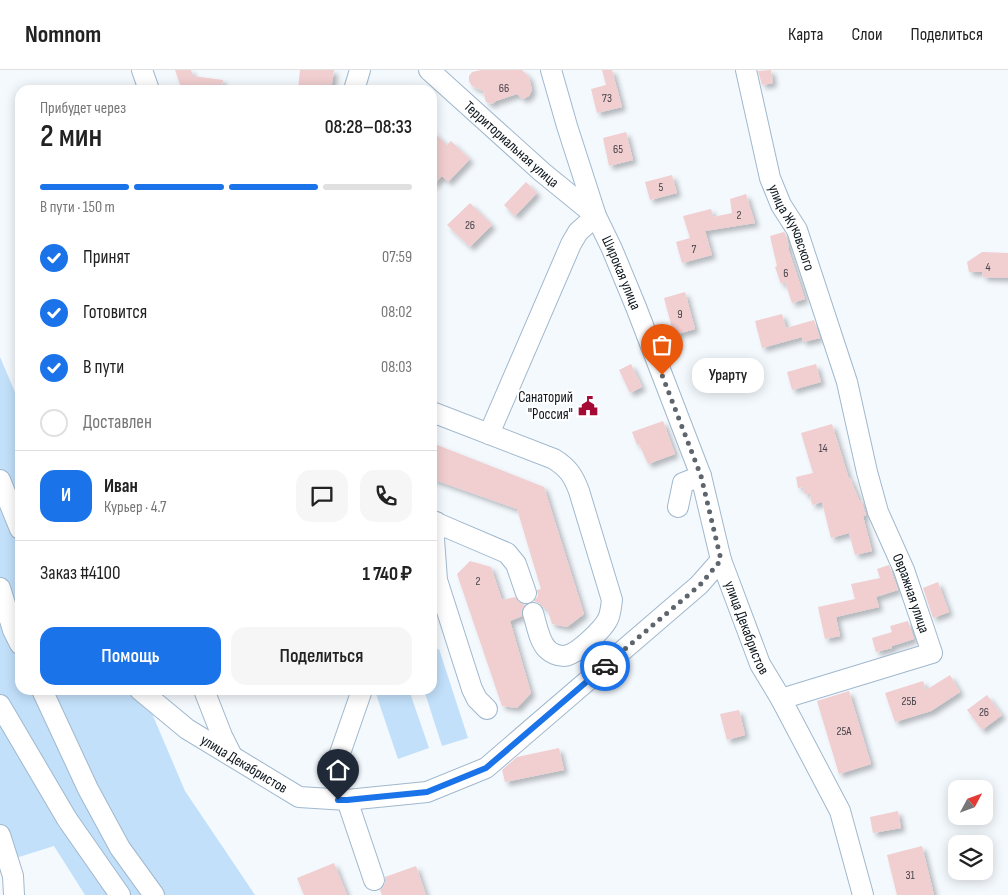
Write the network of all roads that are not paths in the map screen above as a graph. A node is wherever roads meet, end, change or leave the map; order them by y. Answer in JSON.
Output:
{"nodes":[{"id":1,"x":142,"y":70,"type":"edge"},
{"id":2,"x":360,"y":70,"type":"edge"},
{"id":3,"x":429,"y":70,"type":"edge"},
{"id":4,"x":551,"y":70,"type":"edge"},
{"id":5,"x":746,"y":70,"type":"edge"},
{"id":6,"x":147,"y":85,"type":"edge"},
{"id":7,"x":356,"y":85,"type":"edge"},
{"id":8,"x":596,"y":216,"type":"junction"},
{"id":9,"x":847,"y":382,"type":"joint"},
{"id":10,"x":437,"y":414,"type":"edge"},
{"id":11,"x":489,"y":434,"type":"junction"},
{"id":12,"x":684,"y":478,"type":"junction"},
{"id":13,"x":0,"y":480,"type":"edge"},
{"id":14,"x":678,"y":507,"type":"dead end"},
{"id":15,"x":15,"y":517,"type":"edge"},
{"id":16,"x":437,"y":523,"type":"edge"},
{"id":17,"x":721,"y":560,"type":"junction"},
{"id":18,"x":437,"y":587,"type":"edge"},
{"id":19,"x":0,"y":588,"type":"edge"},
{"id":20,"x":526,"y":593,"type":"dead end"},
{"id":21,"x":533,"y":612,"type":"dead end"},
{"id":22,"x":15,"y":634,"type":"edge"},
{"id":23,"x":44,"y":695,"type":"edge"},
{"id":24,"x":146,"y":695,"type":"edge"},
{"id":25,"x":206,"y":695,"type":"edge"},
{"id":26,"x":360,"y":695,"type":"edge"},
{"id":27,"x":780,"y":699,"type":"junction"},
{"id":28,"x":0,"y":705,"type":"edge"},
{"id":29,"x":487,"y":709,"type":"dead end"},
{"id":30,"x":232,"y":756,"type":"junction"},
{"id":31,"x":337,"y":777,"type":"dead end"},
{"id":32,"x":347,"y":800,"type":"junction"},
{"id":33,"x":0,"y":835,"type":"edge"},
{"id":34,"x":374,"y":880,"type":"dead end"},
{"id":35,"x":14,"y":885,"type":"edge"},
{"id":36,"x":120,"y":895,"type":"edge"},
{"id":37,"x":154,"y":895,"type":"edge"},
{"id":38,"x":863,"y":895,"type":"edge"}],
"edges":[{"from":1,"to":6,"type":"street"},
{"from":2,"to":7,"type":"street"},
{"from":3,"to":8,"type":"street","name":"Территориальная улица"},
{"from":4,"to":8,"type":"street","name":"Широкая улица"},
{"from":5,"to":9,"type":"street","name":"улица Жуковского"},
{"from":8,"to":11,"type":"street"},
{"from":8,"to":12,"type":"street","name":"Широкая улица"},
{"from":9,"to":27,"type":"street","name":"Овражная улица"},
{"from":10,"to":11,"type":"street"},
{"from":11,"to":21,"type":"street"},
{"from":12,"to":14,"type":"street"},
{"from":12,"to":17,"type":"street","name":"Широкая улица"},
{"from":13,"to":15,"type":"street"},
{"from":16,"to":20,"type":"street"},
{"from":17,"to":27,"type":"street","name":"улица Декабристов"},
{"from":17,"to":32,"type":"street","name":"улица Декабристов"},
{"from":18,"to":29,"type":"street"},
{"from":19,"to":22,"type":"street"},
{"from":23,"to":37,"type":"street"},
{"from":24,"to":30,"type":"street","name":"улица Декабристов"},
{"from":25,"to":30,"type":"street"},
{"from":26,"to":31,"type":"street"},
{"from":27,"to":38,"type":"street","name":"улица Декабристов"},
{"from":28,"to":36,"type":"street"},
{"from":30,"to":32,"type":"street","name":"улица Декабристов"},
{"from":32,"to":34,"type":"street"},
{"from":33,"to":35,"type":"street"}]}
